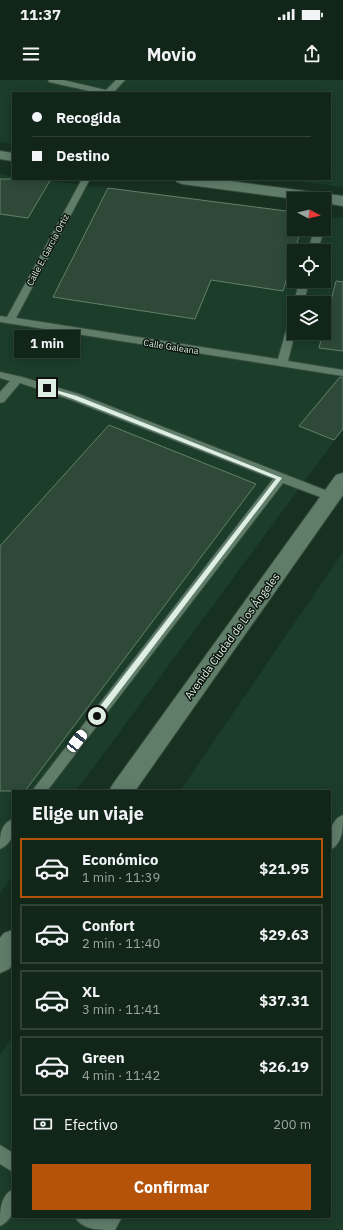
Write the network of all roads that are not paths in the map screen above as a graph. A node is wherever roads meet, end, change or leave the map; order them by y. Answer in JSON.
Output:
{"nodes":[{"id":1,"x":52,"y":80,"type":"edge"},
{"id":2,"x":121,"y":80,"type":"edge"},
{"id":3,"x":104,"y":92,"type":"edge"},
{"id":4,"x":109,"y":92,"type":"edge"},
{"id":5,"x":0,"y":155,"type":"edge"},
{"id":6,"x":12,"y":157,"type":"edge"},
{"id":7,"x":85,"y":180,"type":"edge"},
{"id":8,"x":187,"y":180,"type":"edge"},
{"id":9,"x":287,"y":199,"type":"edge"},
{"id":10,"x":343,"y":201,"type":"edge"},
{"id":11,"x":331,"y":205,"type":"edge"},
{"id":12,"x":5,"y":320,"type":"edge"},
{"id":13,"x":288,"y":340,"type":"edge"},
{"id":14,"x":282,"y":363,"type":"junction"},
{"id":15,"x":343,"y":373,"type":"edge"},
{"id":16,"x":0,"y":375,"type":"edge"},
{"id":17,"x":18,"y":379,"type":"junction"},
{"id":18,"x":0,"y":399,"type":"edge"},
{"id":19,"x":280,"y":478,"type":"junction"},
{"id":20,"x":343,"y":480,"type":"edge"},
{"id":21,"x":331,"y":497,"type":"junction"},
{"id":22,"x":40,"y":790,"type":"edge"},
{"id":23,"x":122,"y":790,"type":"edge"},
{"id":24,"x":343,"y":821,"type":"edge"},
{"id":25,"x":12,"y":826,"type":"edge"},
{"id":26,"x":331,"y":841,"type":"edge"},
{"id":27,"x":0,"y":842,"type":"edge"},
{"id":28,"x":12,"y":943,"type":"edge"},
{"id":29,"x":0,"y":960,"type":"edge"},
{"id":30,"x":0,"y":1154,"type":"edge"},
{"id":31,"x":12,"y":1162,"type":"edge"},
{"id":32,"x":12,"y":1199,"type":"edge"},
{"id":33,"x":0,"y":1217,"type":"edge"},
{"id":34,"x":85,"y":1218,"type":"edge"},
{"id":35,"x":112,"y":1218,"type":"edge"},
{"id":36,"x":101,"y":1230,"type":"edge"},
{"id":37,"x":105,"y":1230,"type":"edge"}],
"edges":[{"from":1,"to":3,"type":"lane"},
{"from":2,"to":4,"type":"lane"},
{"from":5,"to":6,"type":"street"},
{"from":7,"to":12,"type":"lane","name":"Calle E. García Ortiz"},
{"from":8,"to":9,"type":"street"},
{"from":10,"to":11,"type":"street"},
{"from":12,"to":14,"type":"lane","name":"Calle Galeana"},
{"from":13,"to":14,"type":"lane"},
{"from":14,"to":15,"type":"lane","name":"Calle Galeana"},
{"from":16,"to":17,"type":"lane"},
{"from":17,"to":18,"type":"lane"},
{"from":17,"to":19,"type":"lane"},
{"from":19,"to":21,"type":"lane"},
{"from":19,"to":22,"type":"lane"},
{"from":20,"to":21,"type":"street","name":"Avenida Ciudad de Los Ángeles"},
{"from":21,"to":23,"type":"street","name":"Avenida Ciudad de Los Ángeles"},
{"from":24,"to":26,"type":"lane"},
{"from":25,"to":27,"type":"lane"},
{"from":28,"to":29,"type":"street"},
{"from":30,"to":31,"type":"lane"},
{"from":32,"to":33,"type":"lane"},
{"from":34,"to":36,"type":"lane"},
{"from":35,"to":37,"type":"lane"}]}
